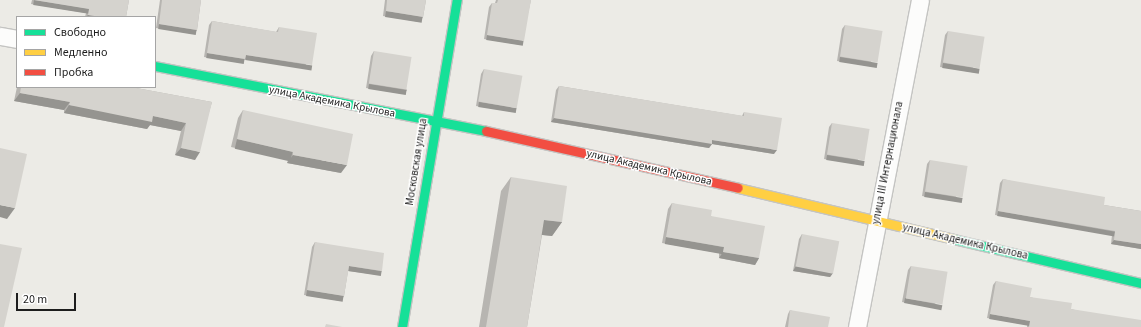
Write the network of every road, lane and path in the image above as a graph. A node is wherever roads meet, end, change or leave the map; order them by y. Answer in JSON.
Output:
{"nodes":[{"id":1,"x":457,"y":0,"type":"edge"},
{"id":2,"x":920,"y":0,"type":"edge"},
{"id":3,"x":0,"y":36,"type":"edge"},
{"id":4,"x":16,"y":39,"type":"edge"},
{"id":5,"x":156,"y":66,"type":"edge"},
{"id":6,"x":436,"y":122,"type":"junction"},
{"id":7,"x":877,"y":222,"type":"junction"},
{"id":8,"x":1141,"y":283,"type":"edge"},
{"id":9,"x":402,"y":327,"type":"edge"},
{"id":10,"x":858,"y":327,"type":"edge"}],
"edges":[{"from":1,"to":6,"type":"street","name":"Московская улица"},
{"from":2,"to":7,"type":"street","name":"улица III Интернационала"},
{"from":3,"to":4,"type":"street"},
{"from":5,"to":6,"type":"street","name":"улица Академика Крылова"},
{"from":6,"to":7,"type":"street","name":"улица Академика Крылова"},
{"from":6,"to":9,"type":"street","name":"Московская улица"},
{"from":7,"to":8,"type":"street","name":"улица Академика Крылова"},
{"from":7,"to":10,"type":"street","name":"улица III Интернационала"}]}
